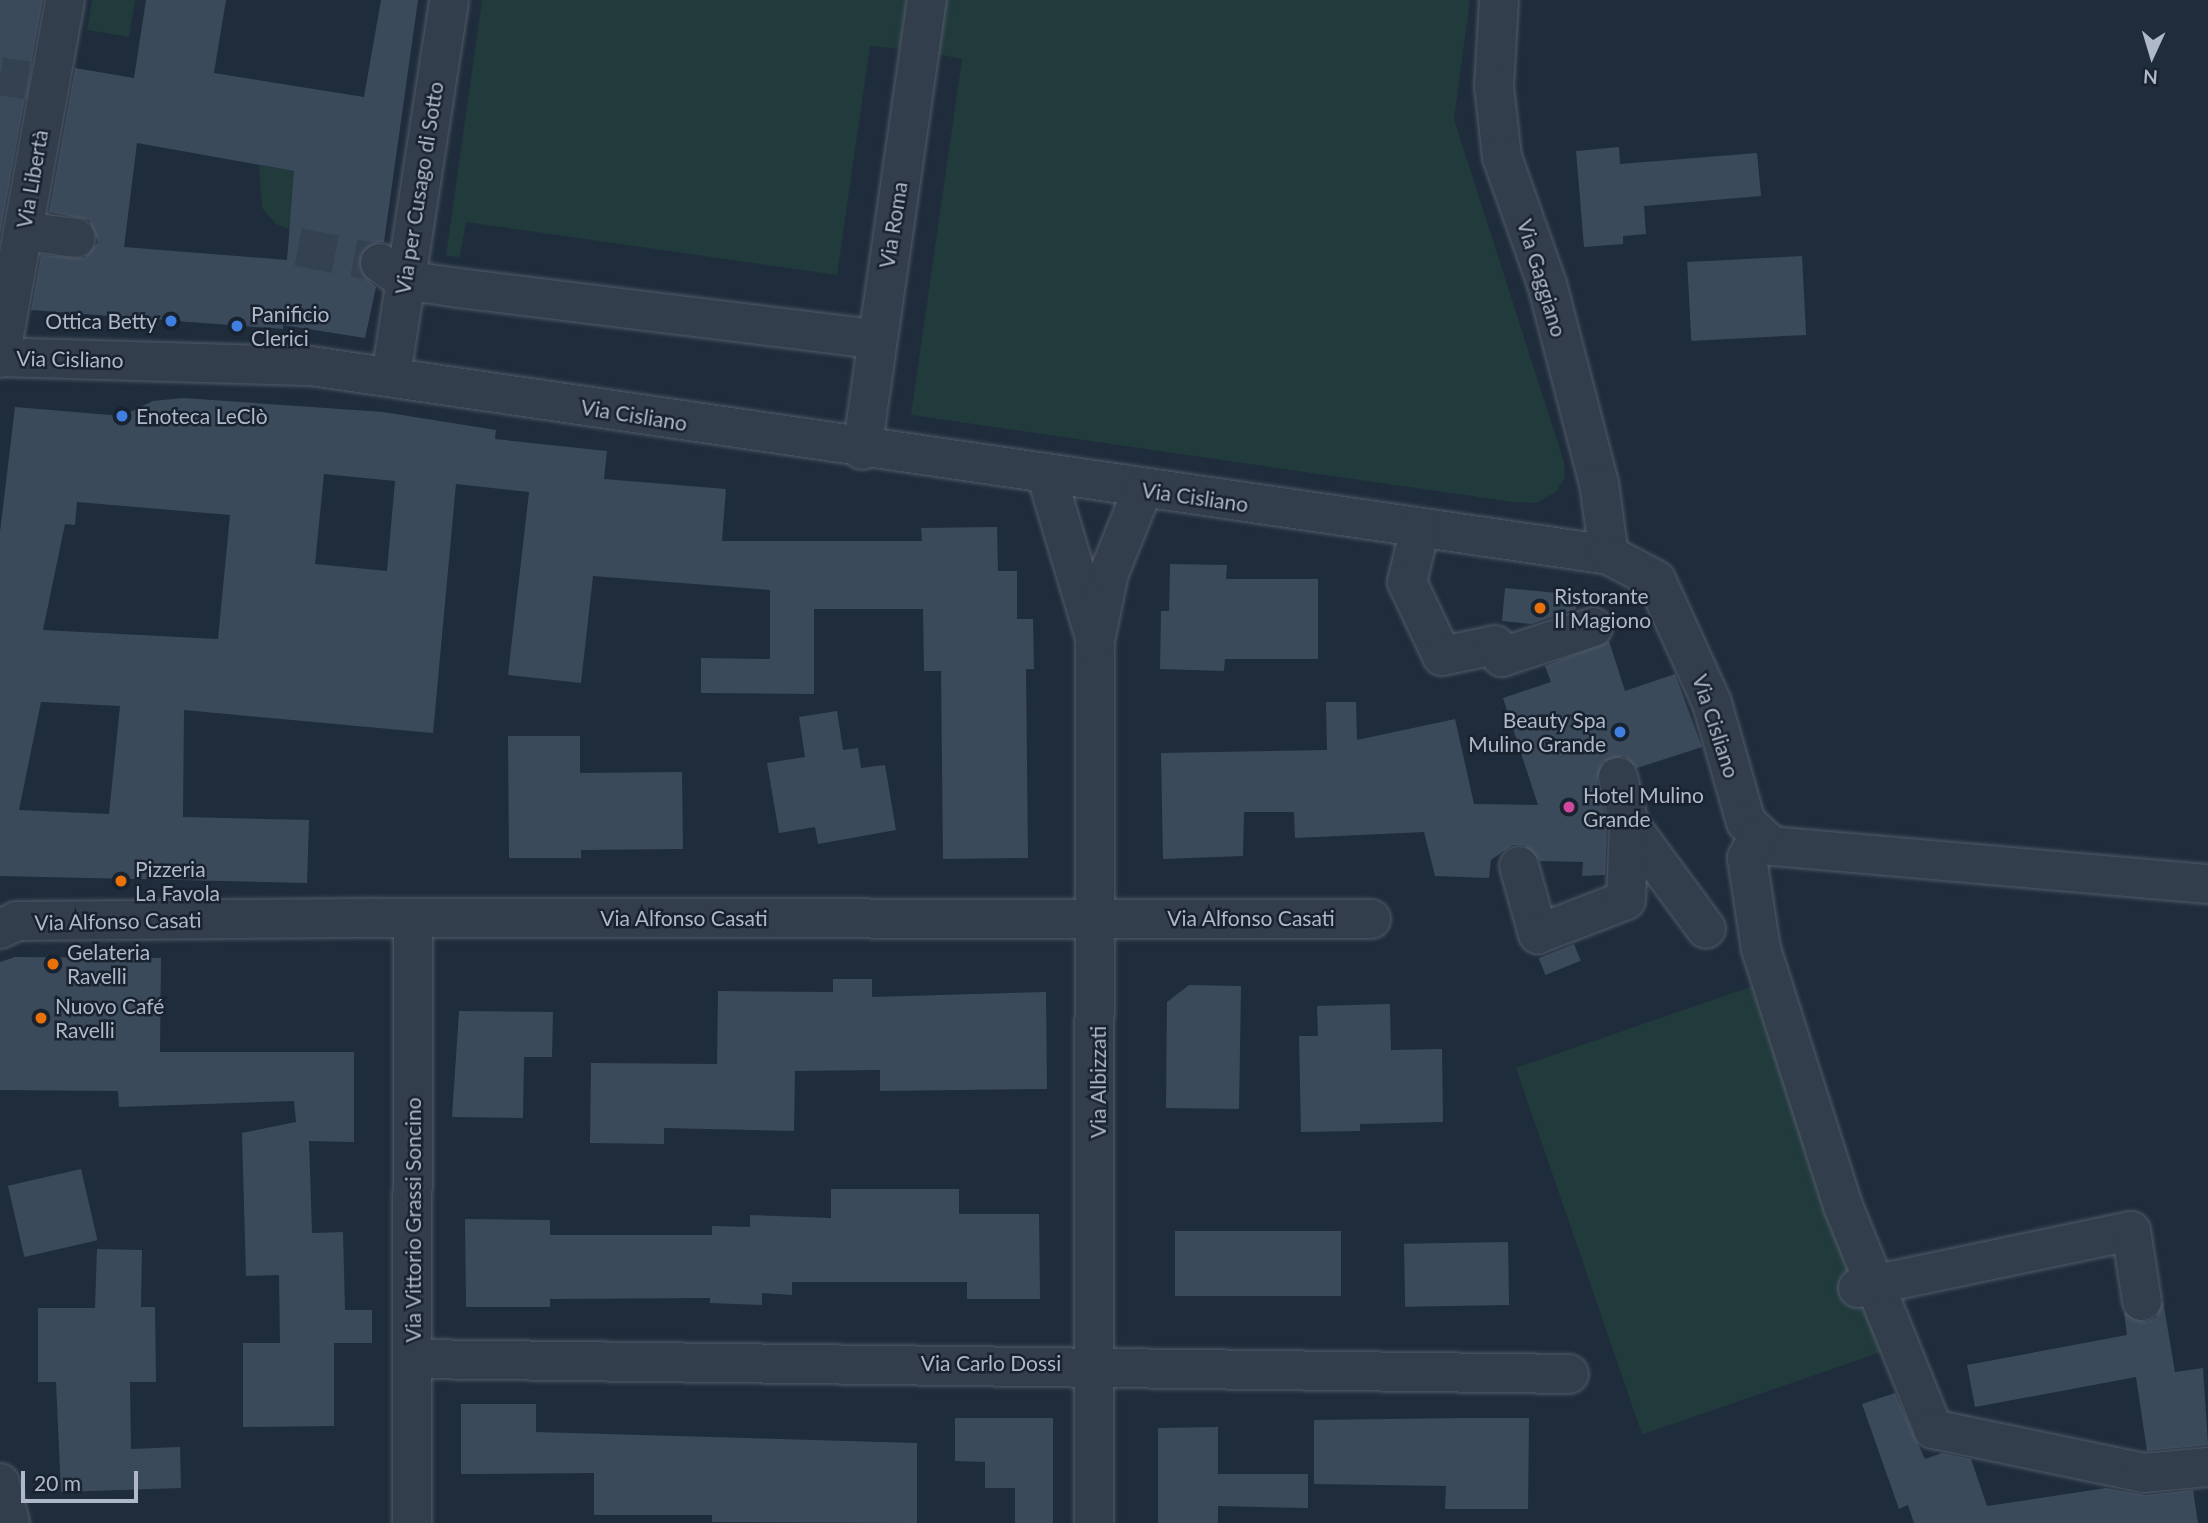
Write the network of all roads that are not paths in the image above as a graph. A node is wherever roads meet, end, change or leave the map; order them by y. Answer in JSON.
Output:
{"nodes":[{"id":1,"x":65,"y":0,"type":"edge"},
{"id":2,"x":449,"y":0,"type":"edge"},
{"id":3,"x":927,"y":0,"type":"edge"},
{"id":4,"x":1499,"y":0,"type":"edge"},
{"id":5,"x":23,"y":231,"type":"junction"},
{"id":6,"x":76,"y":238,"type":"dead end"},
{"id":7,"x":392,"y":271,"type":"junction"},
{"id":8,"x":874,"y":339,"type":"junction"},
{"id":9,"x":0,"y":357,"type":"edge"},
{"id":10,"x":391,"y":376,"type":"junction"},
{"id":11,"x":862,"y":450,"type":"junction"},
{"id":12,"x":1047,"y":477,"type":"junction"},
{"id":13,"x":1143,"y":489,"type":"junction"},
{"id":14,"x":1420,"y":528,"type":"junction"},
{"id":15,"x":1609,"y":555,"type":"junction"},
{"id":16,"x":1592,"y":627,"type":"dead end"},
{"id":17,"x":1096,"y":640,"type":"junction"},
{"id":18,"x":1618,"y":777,"type":"dead end"},
{"id":19,"x":1629,"y":824,"type":"junction"},
{"id":20,"x":1759,"y":835,"type":"junction"},
{"id":21,"x":1519,"y":866,"type":"dead end"},
{"id":22,"x":2208,"y":884,"type":"edge"},
{"id":23,"x":413,"y":918,"type":"junction"},
{"id":24,"x":1098,"y":918,"type":"junction"},
{"id":25,"x":1371,"y":919,"type":"dead end"},
{"id":26,"x":0,"y":929,"type":"edge"},
{"id":27,"x":1706,"y":929,"type":"dead end"},
{"id":28,"x":1866,"y":1285,"type":"junction"},
{"id":29,"x":2142,"y":1301,"type":"dead end"},
{"id":30,"x":412,"y":1359,"type":"junction"},
{"id":31,"x":1097,"y":1364,"type":"junction"},
{"id":32,"x":1569,"y":1374,"type":"dead end"},
{"id":33,"x":2208,"y":1467,"type":"edge"},
{"id":34,"x":0,"y":1483,"type":"edge"},
{"id":35,"x":10,"y":1523,"type":"edge"},
{"id":36,"x":412,"y":1523,"type":"edge"},
{"id":37,"x":1094,"y":1523,"type":"edge"}],
"edges":[{"from":1,"to":5,"type":"street","name":"Via Libertà"},
{"from":2,"to":7,"type":"street","name":"Via per Cusago di Sotto"},
{"from":3,"to":8,"type":"street","name":"Via Roma"},
{"from":4,"to":15,"type":"street","name":"Via Gaggiano"},
{"from":5,"to":6,"type":"street"},
{"from":5,"to":9,"type":"street","name":"Via Libertà"},
{"from":7,"to":8,"type":"street"},
{"from":7,"to":10,"type":"street","name":"Via per Cusago di Sotto"},
{"from":8,"to":11,"type":"street","name":"Via Roma"},
{"from":9,"to":10,"type":"street","name":"Via Cisliano"},
{"from":10,"to":11,"type":"street","name":"Via Cisliano"},
{"from":11,"to":12,"type":"street","name":"Via Cisliano"},
{"from":12,"to":13,"type":"street","name":"Via Cisliano"},
{"from":12,"to":17,"type":"street","name":"Via Albizzati"},
{"from":13,"to":14,"type":"street","name":"Via Cisliano"},
{"from":13,"to":17,"type":"street","name":"Via Albizzati"},
{"from":14,"to":15,"type":"street","name":"Via Cisliano"},
{"from":14,"to":16,"type":"street"},
{"from":15,"to":20,"type":"street","name":"Via Cisliano"},
{"from":17,"to":24,"type":"street","name":"Via Albizzati"},
{"from":18,"to":19,"type":"street"},
{"from":19,"to":21,"type":"street"},
{"from":19,"to":27,"type":"street"},
{"from":20,"to":22,"type":"street"},
{"from":20,"to":28,"type":"street"},
{"from":23,"to":24,"type":"street","name":"Via Alfonso Casati"},
{"from":23,"to":26,"type":"street","name":"Via Alfonso Casati"},
{"from":23,"to":30,"type":"street","name":"Via Vittorio Grassi Soncino"},
{"from":24,"to":25,"type":"street","name":"Via Alfonso Casati"},
{"from":24,"to":31,"type":"street","name":"Via Albizzati"},
{"from":28,"to":29,"type":"street"},
{"from":28,"to":33,"type":"street"},
{"from":30,"to":31,"type":"street","name":"Via Carlo Dossi"},
{"from":30,"to":36,"type":"street","name":"Via Vittorio Grassi Soncino"},
{"from":31,"to":32,"type":"street","name":"Via Carlo Dossi"},
{"from":31,"to":37,"type":"street","name":"Via Albizzati"},
{"from":34,"to":35,"type":"street"}]}
